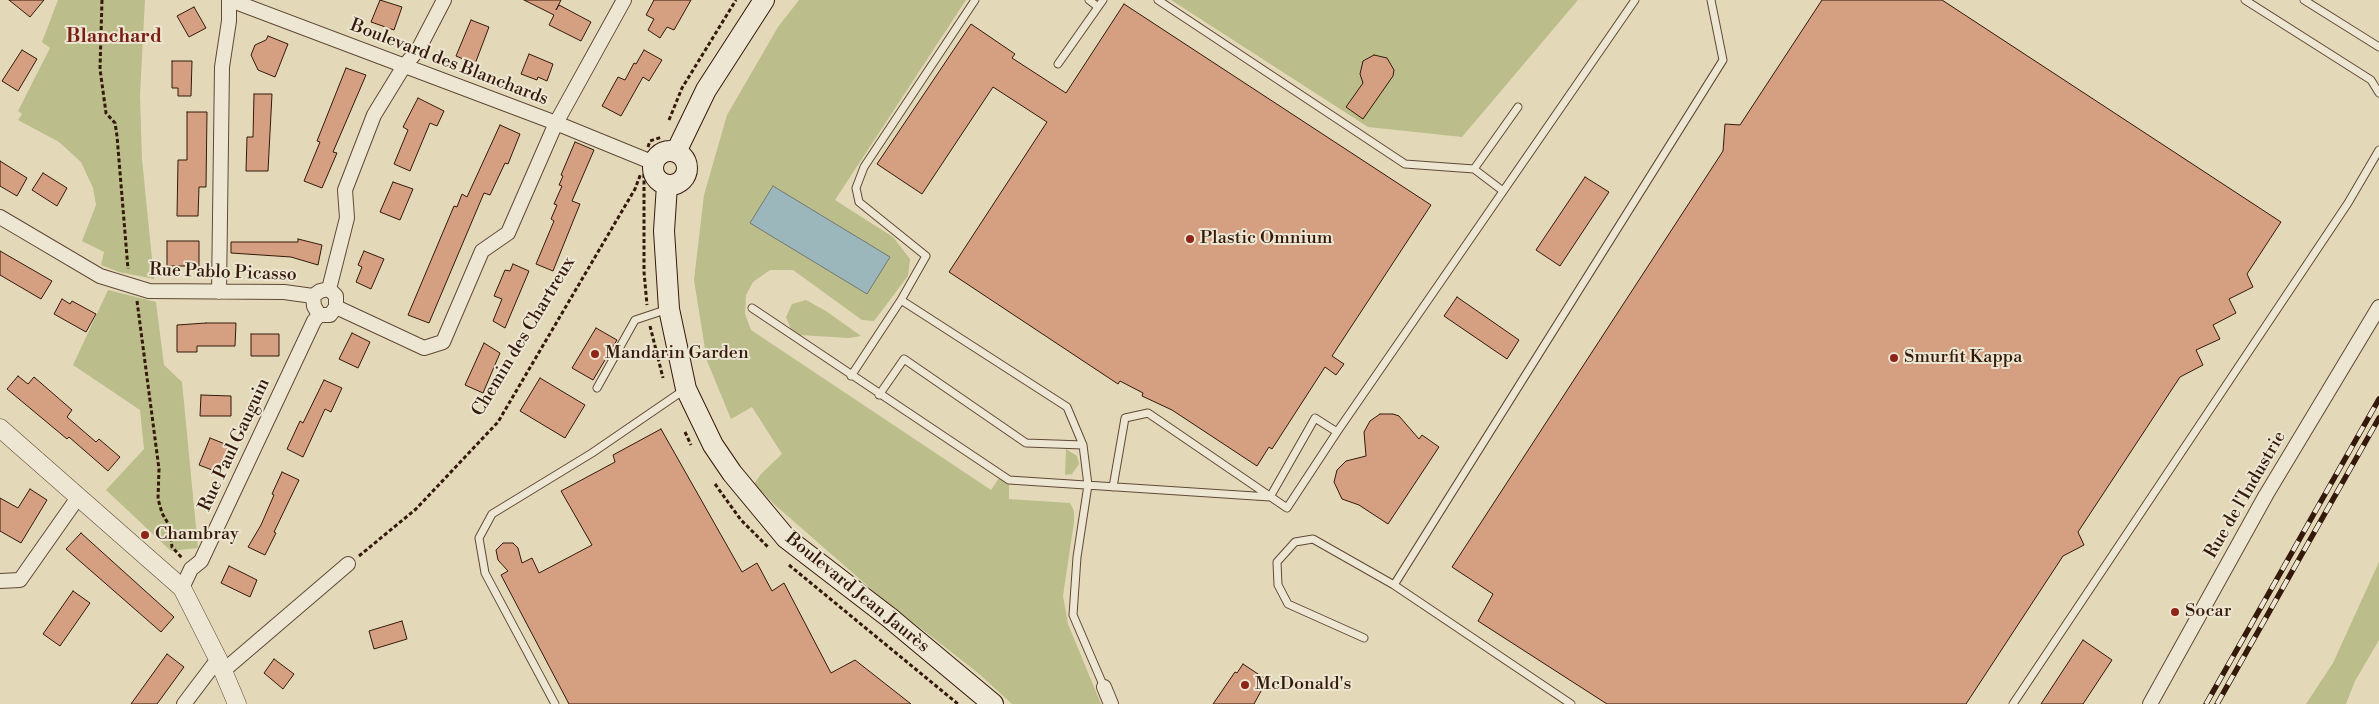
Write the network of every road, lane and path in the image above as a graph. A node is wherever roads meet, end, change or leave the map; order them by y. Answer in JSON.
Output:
{"nodes":[{"id":1,"x":229,"y":0,"type":"edge"},
{"id":2,"x":444,"y":0,"type":"edge"},
{"id":3,"x":623,"y":0,"type":"edge"},
{"id":4,"x":736,"y":0,"type":"edge"},
{"id":5,"x":764,"y":0,"type":"edge"},
{"id":6,"x":975,"y":0,"type":"edge"},
{"id":7,"x":1090,"y":0,"type":"edge"},
{"id":8,"x":1103,"y":0,"type":"edge"},
{"id":9,"x":1158,"y":0,"type":"edge"},
{"id":10,"x":1635,"y":0,"type":"edge"},
{"id":11,"x":1711,"y":0,"type":"edge"},
{"id":12,"x":2245,"y":0,"type":"edge"},
{"id":13,"x":2304,"y":0,"type":"edge"},
{"id":14,"x":1098,"y":7,"type":"junction"},
{"id":15,"x":2379,"y":48,"type":"edge"},
{"id":16,"x":1058,"y":64,"type":"dead end"},
{"id":17,"x":404,"y":66,"type":"junction"},
{"id":18,"x":2379,"y":92,"type":"edge"},
{"id":19,"x":1518,"y":107,"type":"dead end"},
{"id":20,"x":668,"y":122,"type":"dead end"},
{"id":21,"x":556,"y":123,"type":"junction"},
{"id":22,"x":665,"y":130,"type":"dead end"},
{"id":23,"x":2379,"y":150,"type":"edge"},
{"id":24,"x":676,"y":152,"type":"junction"},
{"id":25,"x":649,"y":156,"type":"junction"},
{"id":26,"x":1474,"y":169,"type":"junction"},
{"id":27,"x":667,"y":185,"type":"junction"},
{"id":28,"x":1503,"y":190,"type":"junction"},
{"id":29,"x":0,"y":217,"type":"edge"},
{"id":30,"x":329,"y":289,"type":"junction"},
{"id":31,"x":219,"y":292,"type":"junction"},
{"id":32,"x":313,"y":296,"type":"junction"},
{"id":33,"x":901,"y":300,"type":"junction"},
{"id":34,"x":336,"y":307,"type":"junction"},
{"id":35,"x":2379,"y":307,"type":"edge"},
{"id":36,"x":752,"y":308,"type":"dead end"},
{"id":37,"x":669,"y":309,"type":"junction"},
{"id":38,"x":319,"y":315,"type":"junction"},
{"id":39,"x":851,"y":376,"type":"junction"},
{"id":40,"x":597,"y":388,"type":"dead end"},
{"id":41,"x":686,"y":389,"type":"junction"},
{"id":42,"x":880,"y":395,"type":"junction"},
{"id":43,"x":0,"y":428,"type":"edge"},
{"id":44,"x":1337,"y":432,"type":"junction"},
{"id":45,"x":1083,"y":445,"type":"junction"},
{"id":46,"x":1088,"y":485,"type":"junction"},
{"id":47,"x":1113,"y":487,"type":"junction"},
{"id":48,"x":79,"y":496,"type":"junction"},
{"id":49,"x":1270,"y":497,"type":"junction"},
{"id":50,"x":348,"y":564,"type":"joint"},
{"id":51,"x":0,"y":581,"type":"edge"},
{"id":52,"x":1394,"y":585,"type":"junction"},
{"id":53,"x":182,"y":588,"type":"junction"},
{"id":54,"x":1364,"y":638,"type":"dead end"},
{"id":55,"x":221,"y":665,"type":"junction"},
{"id":56,"x":1104,"y":687,"type":"joint"},
{"id":57,"x":184,"y":704,"type":"edge"},
{"id":58,"x":237,"y":704,"type":"edge"},
{"id":59,"x":555,"y":704,"type":"edge"},
{"id":60,"x":993,"y":704,"type":"edge"},
{"id":61,"x":1111,"y":704,"type":"edge"},
{"id":62,"x":1571,"y":704,"type":"edge"},
{"id":63,"x":2014,"y":704,"type":"edge"},
{"id":64,"x":2150,"y":704,"type":"edge"}],
"edges":[{"from":1,"to":17,"type":"street","name":"Boulevard des Blanchards"},
{"from":1,"to":31,"type":"street"},
{"from":2,"to":17,"type":"street"},
{"from":3,"to":21,"type":"street"},
{"from":4,"to":20,"type":"path"},
{"from":5,"to":24,"type":"main road"},
{"from":6,"to":33,"type":"lane"},
{"from":7,"to":14,"type":"lane"},
{"from":8,"to":14,"type":"lane"},
{"from":9,"to":26,"type":"lane"},
{"from":10,"to":28,"type":"lane"},
{"from":11,"to":52,"type":"lane"},
{"from":12,"to":18,"type":"lane"},
{"from":13,"to":15,"type":"lane"},
{"from":14,"to":16,"type":"lane"},
{"from":17,"to":21,"type":"street","name":"Boulevard des Blanchards"},
{"from":17,"to":30,"type":"street"},
{"from":19,"to":26,"type":"lane"},
{"from":21,"to":25,"type":"street","name":"Boulevard des Blanchards"},
{"from":21,"to":34,"type":"street"},
{"from":22,"to":25,"type":"path"},
{"from":23,"to":63,"type":"lane"},
{"from":24,"to":25,"type":"main road"},
{"from":24,"to":27,"type":"main road"},
{"from":25,"to":27,"type":"main road"},
{"from":25,"to":50,"type":"path","name":"Chemin des Chartreux"},
{"from":26,"to":28,"type":"lane"},
{"from":27,"to":37,"type":"main road","name":"Boulevard Jean Jaurès"},
{"from":28,"to":44,"type":"lane"},
{"from":29,"to":31,"type":"street","name":"Rue Pablo Picasso"},
{"from":30,"to":32,"type":"street"},
{"from":30,"to":34,"type":"street"},
{"from":31,"to":32,"type":"street","name":"Rue Pablo Picasso"},
{"from":32,"to":38,"type":"street"},
{"from":33,"to":39,"type":"lane"},
{"from":33,"to":45,"type":"lane"},
{"from":34,"to":38,"type":"street"},
{"from":35,"to":64,"type":"street","name":"Rue de l'Industrie"},
{"from":36,"to":39,"type":"lane"},
{"from":37,"to":40,"type":"lane"},
{"from":37,"to":41,"type":"main road","name":"Boulevard Jean Jaurès"},
{"from":38,"to":53,"type":"street","name":"Rue Paul Gauguin"},
{"from":39,"to":42,"type":"lane"},
{"from":41,"to":59,"type":"lane"},
{"from":41,"to":60,"type":"main road","name":"Boulevard Jean Jaurès"},
{"from":42,"to":45,"type":"lane"},
{"from":42,"to":46,"type":"lane"},
{"from":43,"to":48,"type":"street"},
{"from":44,"to":49,"type":"lane"},
{"from":44,"to":49,"type":"lane"},
{"from":45,"to":46,"type":"lane"},
{"from":46,"to":47,"type":"lane"},
{"from":46,"to":56,"type":"lane"},
{"from":47,"to":49,"type":"lane"},
{"from":47,"to":49,"type":"lane"},
{"from":48,"to":51,"type":"street"},
{"from":48,"to":53,"type":"street"},
{"from":50,"to":55,"type":"street"},
{"from":52,"to":54,"type":"lane"},
{"from":52,"to":62,"type":"lane"},
{"from":53,"to":55,"type":"street"},
{"from":55,"to":57,"type":"street"},
{"from":55,"to":58,"type":"street"},
{"from":56,"to":61,"type":"street"}]}
